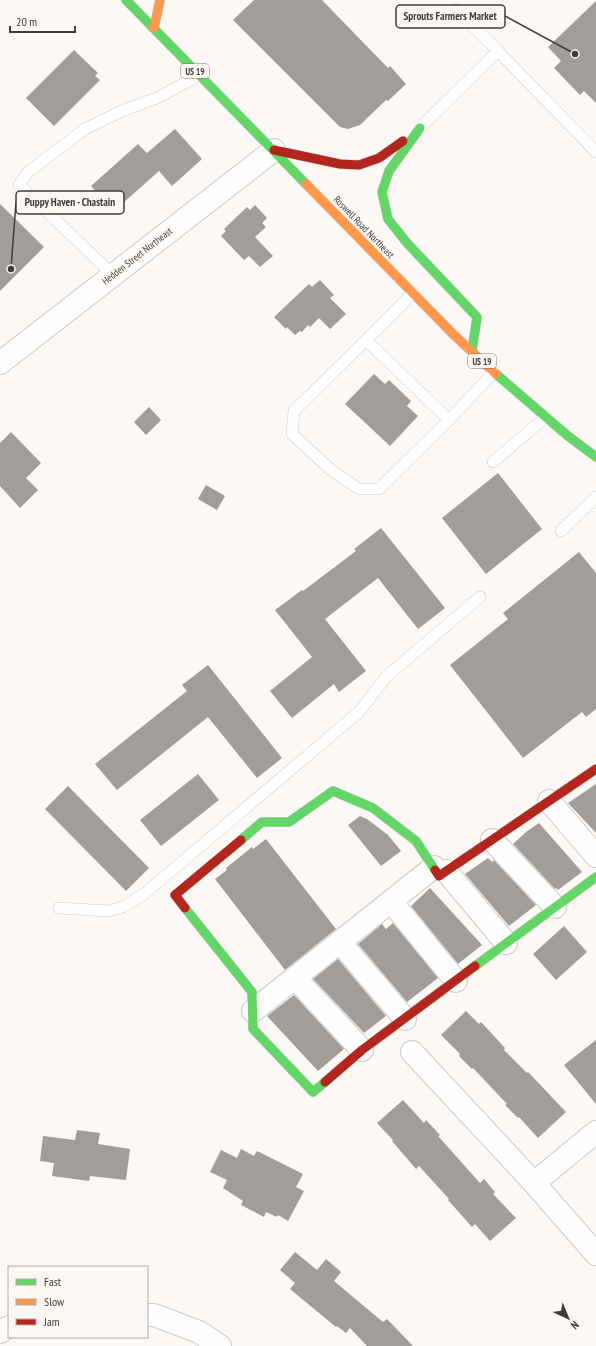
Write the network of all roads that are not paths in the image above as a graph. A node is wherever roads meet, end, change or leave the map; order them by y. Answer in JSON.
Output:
{"nodes":[{"id":1,"x":126,"y":0,"type":"edge"},
{"id":2,"x":160,"y":0,"type":"edge"},
{"id":3,"x":456,"y":9,"type":"dead end"},
{"id":4,"x":154,"y":28,"type":"junction"},
{"id":5,"x":498,"y":51,"type":"junction"},
{"id":6,"x":200,"y":75,"type":"junction"},
{"id":7,"x":420,"y":128,"type":"junction"},
{"id":8,"x":274,"y":150,"type":"junction"},
{"id":9,"x":596,"y":152,"type":"edge"},
{"id":10,"x":114,"y":274,"type":"junction"},
{"id":11,"x":413,"y":293,"type":"junction"},
{"id":12,"x":366,"y":340,"type":"junction"},
{"id":13,"x":472,"y":351,"type":"junction"},
{"id":14,"x":0,"y":363,"type":"edge"},
{"id":15,"x":494,"y":372,"type":"junction"},
{"id":16,"x":546,"y":417,"type":"junction"},
{"id":17,"x":449,"y":420,"type":"junction"},
{"id":18,"x":596,"y":440,"type":"edge"},
{"id":19,"x":586,"y":450,"type":"junction"},
{"id":20,"x":596,"y":457,"type":"edge"},
{"id":21,"x":493,"y":462,"type":"dead end"},
{"id":22,"x":596,"y":497,"type":"edge"},
{"id":23,"x":561,"y":531,"type":"dead end"},
{"id":24,"x":480,"y":597,"type":"dead end"},
{"id":25,"x":596,"y":768,"type":"edge"},
{"id":26,"x":549,"y":801,"type":"junction"},
{"id":27,"x":492,"y":840,"type":"junction"},
{"id":28,"x":596,"y":856,"type":"edge"},
{"id":29,"x":440,"y":869,"type":"junction"},
{"id":30,"x":596,"y":878,"type":"edge"},
{"id":31,"x":391,"y":901,"type":"junction"},
{"id":32,"x":555,"y":907,"type":"junction"},
{"id":33,"x":59,"y":908,"type":"dead end"},
{"id":34,"x":340,"y":942,"type":"junction"},
{"id":35,"x":506,"y":943,"type":"junction"},
{"id":36,"x":295,"y":978,"type":"junction"},
{"id":37,"x":456,"y":981,"type":"junction"},
{"id":38,"x":253,"y":1011,"type":"junction"},
{"id":39,"x":405,"y":1018,"type":"junction"},
{"id":40,"x":362,"y":1050,"type":"junction"},
{"id":41,"x":412,"y":1052,"type":"dead end"},
{"id":42,"x":596,"y":1132,"type":"edge"},
{"id":43,"x":534,"y":1184,"type":"junction"},
{"id":44,"x":596,"y":1254,"type":"edge"},
{"id":45,"x":148,"y":1315,"type":"edge"},
{"id":46,"x":220,"y":1346,"type":"edge"}],
"edges":[{"from":1,"to":4,"type":"main road","name":"Roswell Road Northeast","number":"US 19"},
{"from":2,"to":4,"type":"main road"},
{"from":3,"to":5,"type":"lane"},
{"from":4,"to":6,"type":"main road","name":"Roswell Road Northeast","number":"US 19"},
{"from":5,"to":7,"type":"lane"},
{"from":5,"to":9,"type":"lane"},
{"from":6,"to":8,"type":"main road","name":"Roswell Road Northeast","number":"US 19"},
{"from":6,"to":10,"type":"lane"},
{"from":7,"to":8,"type":"main road"},
{"from":7,"to":13,"type":"main road"},
{"from":8,"to":10,"type":"street","name":"Hedden Street Northeast"},
{"from":8,"to":11,"type":"main road","name":"Roswell Road Northeast","number":"US 19"},
{"from":10,"to":14,"type":"street","name":"Hedden Street Northeast"},
{"from":11,"to":12,"type":"lane"},
{"from":11,"to":13,"type":"main road","name":"Roswell Road Northeast","number":"US 19"},
{"from":12,"to":17,"type":"lane"},
{"from":12,"to":17,"type":"lane"},
{"from":13,"to":15,"type":"main road","name":"Roswell Road Northeast","number":"US 19"},
{"from":15,"to":16,"type":"main road","name":"Roswell Road Northeast","number":"US 19"},
{"from":15,"to":17,"type":"lane"},
{"from":16,"to":19,"type":"main road","name":"Roswell Road Northeast","number":"US 19"},
{"from":16,"to":21,"type":"lane"},
{"from":18,"to":19,"type":"lane"},
{"from":19,"to":20,"type":"main road","name":"Roswell Road Northeast","number":"US 19"},
{"from":22,"to":23,"type":"lane"},
{"from":24,"to":33,"type":"lane"},
{"from":25,"to":26,"type":"main road"},
{"from":26,"to":27,"type":"main road"},
{"from":26,"to":28,"type":"street"},
{"from":27,"to":29,"type":"main road"},
{"from":27,"to":32,"type":"street"},
{"from":29,"to":31,"type":"street"},
{"from":29,"to":35,"type":"street"},
{"from":29,"to":38,"type":"main road"},
{"from":30,"to":32,"type":"main road"},
{"from":31,"to":34,"type":"street"},
{"from":31,"to":37,"type":"street"},
{"from":32,"to":35,"type":"main road"},
{"from":34,"to":36,"type":"street"},
{"from":34,"to":39,"type":"street"},
{"from":35,"to":37,"type":"main road"},
{"from":36,"to":38,"type":"street"},
{"from":36,"to":40,"type":"street"},
{"from":37,"to":39,"type":"main road"},
{"from":38,"to":40,"type":"main road"},
{"from":39,"to":40,"type":"main road"},
{"from":41,"to":43,"type":"street"},
{"from":42,"to":43,"type":"street"},
{"from":43,"to":44,"type":"street"},
{"from":45,"to":46,"type":"street"}]}
